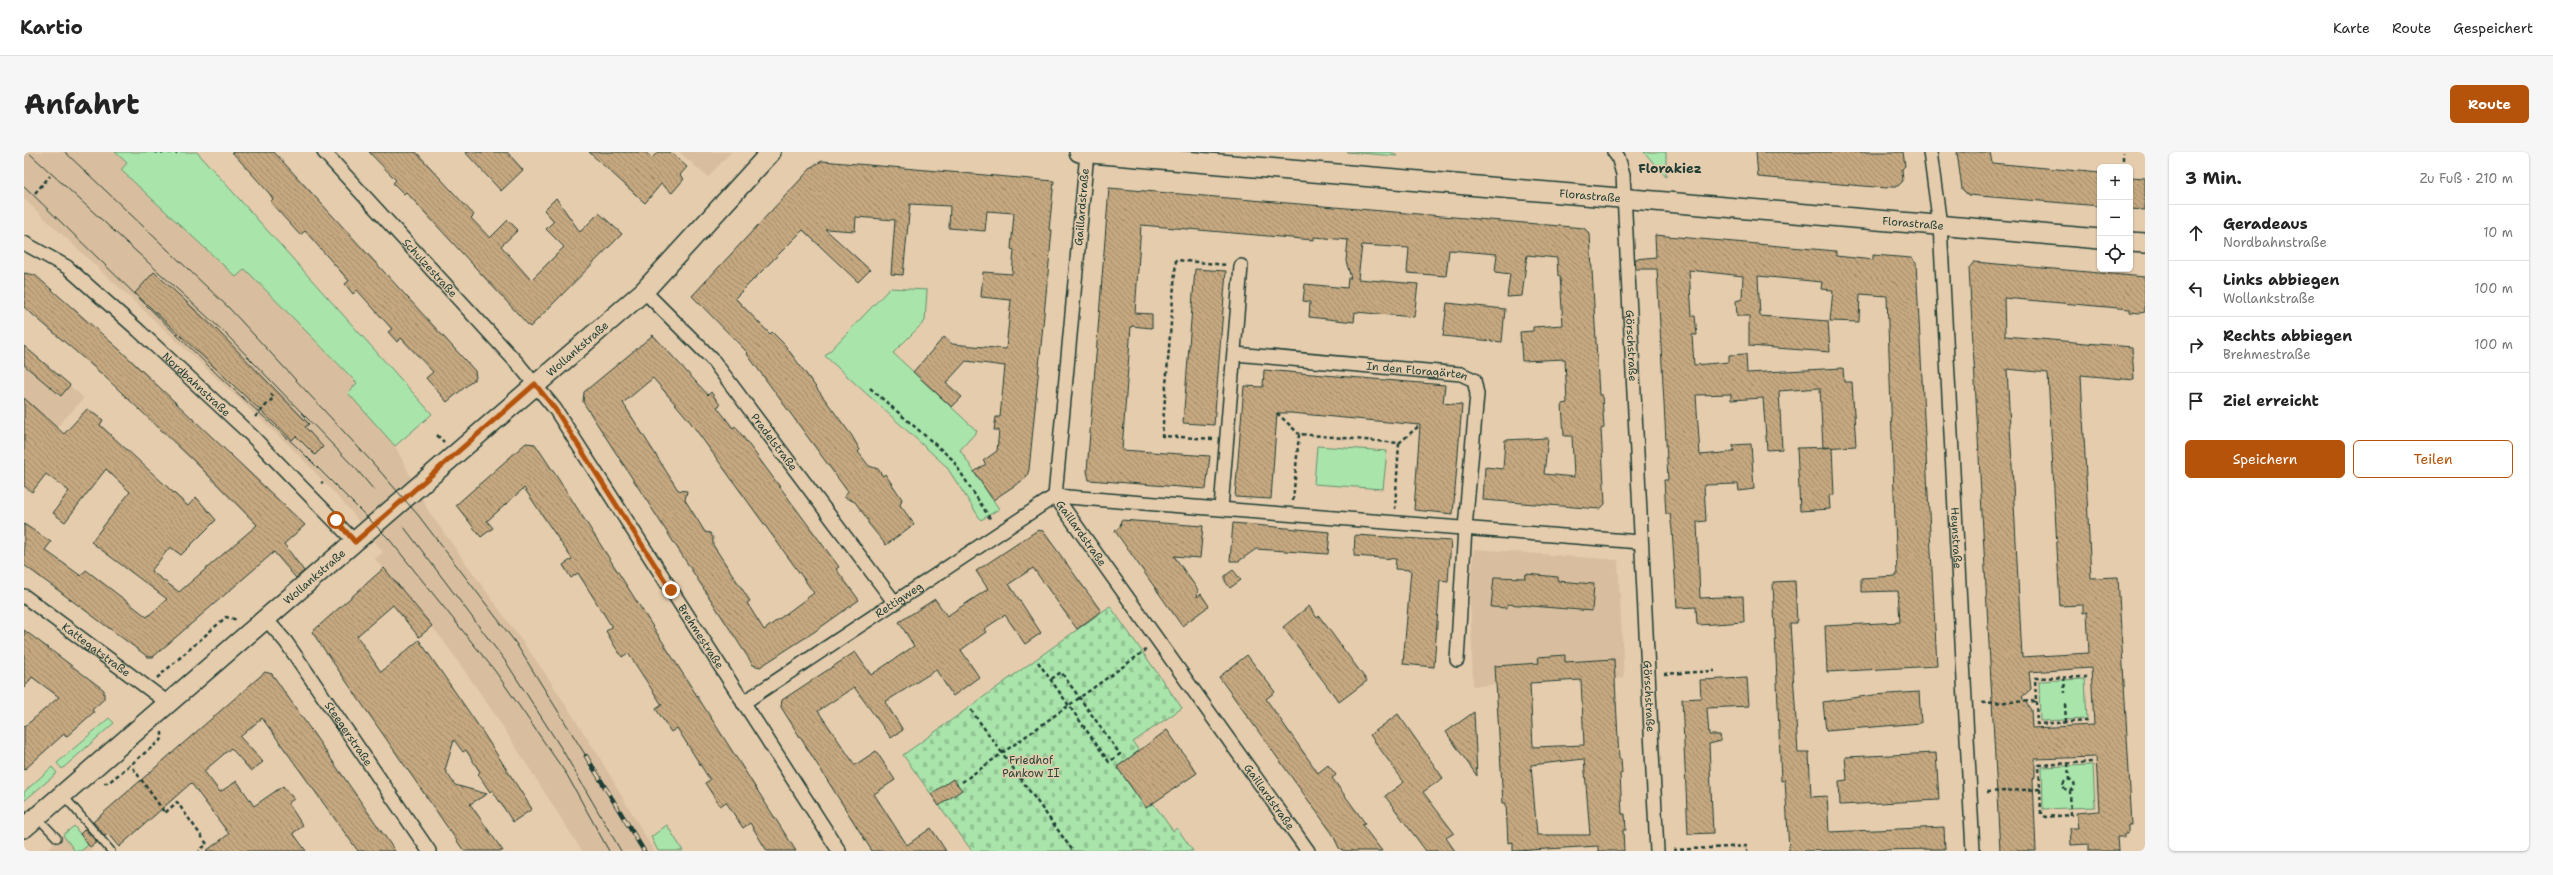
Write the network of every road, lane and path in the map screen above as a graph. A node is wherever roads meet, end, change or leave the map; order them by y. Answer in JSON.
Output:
{"nodes":[{"id":1,"x":154,"y":152,"type":"edge"},
{"id":2,"x":324,"y":152,"type":"edge"},
{"id":3,"x":771,"y":152,"type":"edge"},
{"id":4,"x":1083,"y":152,"type":"edge"},
{"id":5,"x":1614,"y":152,"type":"edge"},
{"id":6,"x":1930,"y":152,"type":"edge"},
{"id":7,"x":2123,"y":152,"type":"edge"},
{"id":8,"x":177,"y":153,"type":"edge"},
{"id":9,"x":2123,"y":164,"type":"edge"},
{"id":10,"x":50,"y":176,"type":"dead end"},
{"id":11,"x":35,"y":192,"type":"dead end"},
{"id":12,"x":1624,"y":198,"type":"junction"},
{"id":13,"x":1940,"y":225,"type":"junction"},
{"id":14,"x":2097,"y":239,"type":"edge"},
{"id":15,"x":2133,"y":242,"type":"edge"},
{"id":16,"x":24,"y":243,"type":"edge"},
{"id":17,"x":2145,"y":243,"type":"edge"},
{"id":18,"x":1241,"y":266,"type":"joint"},
{"id":19,"x":644,"y":291,"type":"junction"},
{"id":20,"x":1235,"y":354,"type":"junction"},
{"id":21,"x":535,"y":384,"type":"junction"},
{"id":22,"x":870,"y":388,"type":"dead end"},
{"id":23,"x":270,"y":393,"type":"dead end"},
{"id":24,"x":1277,"y":413,"type":"dead end"},
{"id":25,"x":255,"y":417,"type":"dead end"},
{"id":26,"x":1420,"y":425,"type":"dead end"},
{"id":27,"x":1299,"y":434,"type":"junction"},
{"id":28,"x":1227,"y":440,"type":"junction"},
{"id":29,"x":1399,"y":443,"type":"junction"},
{"id":30,"x":1055,"y":496,"type":"junction"},
{"id":31,"x":1221,"y":508,"type":"junction"},
{"id":32,"x":1292,"y":514,"type":"junction"},
{"id":33,"x":991,"y":520,"type":"dead end"},
{"id":34,"x":1394,"y":522,"type":"junction"},
{"id":35,"x":1465,"y":528,"type":"junction"},
{"id":36,"x":355,"y":542,"type":"junction"},
{"id":37,"x":1640,"y":542,"type":"junction"},
{"id":38,"x":24,"y":596,"type":"edge"},
{"id":39,"x":895,"y":602,"type":"junction"},
{"id":40,"x":266,"y":618,"type":"junction"},
{"id":41,"x":1146,"y":650,"type":"dead end"},
{"id":42,"x":1457,"y":660,"type":"dead end"},
{"id":43,"x":1038,"y":662,"type":"dead end"},
{"id":44,"x":1715,"y":671,"type":"dead end"},
{"id":45,"x":1664,"y":674,"type":"dead end"},
{"id":46,"x":2064,"y":677,"type":"junction"},
{"id":47,"x":2087,"y":677,"type":"dead end"},
{"id":48,"x":1050,"y":680,"type":"junction"},
{"id":49,"x":2065,"y":693,"type":"dead end"},
{"id":50,"x":1079,"y":698,"type":"junction"},
{"id":51,"x":2036,"y":701,"type":"junction"},
{"id":52,"x":168,"y":703,"type":"junction"},
{"id":53,"x":743,"y":703,"type":"junction"},
{"id":54,"x":1982,"y":703,"type":"dead end"},
{"id":55,"x":2064,"y":704,"type":"dead end"},
{"id":56,"x":1069,"y":705,"type":"junction"},
{"id":57,"x":972,"y":710,"type":"dead end"},
{"id":58,"x":2089,"y":721,"type":"dead end"},
{"id":59,"x":2066,"y":722,"type":"junction"},
{"id":60,"x":1002,"y":753,"type":"junction"},
{"id":61,"x":2092,"y":762,"type":"dead end"},
{"id":62,"x":2068,"y":763,"type":"junction"},
{"id":63,"x":132,"y":768,"type":"dead end"},
{"id":64,"x":2069,"y":779,"type":"junction"},
{"id":65,"x":962,"y":782,"type":"dead end"},
{"id":66,"x":2040,"y":789,"type":"junction"},
{"id":67,"x":2070,"y":791,"type":"junction"},
{"id":68,"x":1987,"y":792,"type":"dead end"},
{"id":69,"x":62,"y":794,"type":"junction"},
{"id":70,"x":30,"y":822,"type":"edge"},
{"id":71,"x":57,"y":838,"type":"dead end"},
{"id":72,"x":1673,"y":850,"type":"dead end"},
{"id":73,"x":1708,"y":850,"type":"edge"},
{"id":74,"x":111,"y":851,"type":"edge"},
{"id":75,"x":199,"y":851,"type":"edge"},
{"id":76,"x":429,"y":851,"type":"edge"},
{"id":77,"x":839,"y":851,"type":"edge"},
{"id":78,"x":1073,"y":851,"type":"edge"},
{"id":79,"x":1308,"y":851,"type":"edge"},
{"id":80,"x":1657,"y":851,"type":"edge"},
{"id":81,"x":1747,"y":851,"type":"edge"},
{"id":82,"x":1973,"y":851,"type":"edge"}],
"edges":[{"from":1,"to":8,"type":"path"},
{"from":2,"to":21,"type":"street","name":"Schulzestraße"},
{"from":3,"to":19,"type":"street","name":"Wollankstraße"},
{"from":4,"to":12,"type":"street","name":"Florastraße"},
{"from":4,"to":30,"type":"street","name":"Gaillardstraße"},
{"from":5,"to":12,"type":"street","name":"Görschstraße"},
{"from":6,"to":13,"type":"street","name":"Heynstraße"},
{"from":7,"to":9,"type":"path"},
{"from":10,"to":11,"type":"path"},
{"from":12,"to":13,"type":"street","name":"Florastraße"},
{"from":12,"to":37,"type":"street","name":"Görschstraße"},
{"from":13,"to":14,"type":"street","name":"Florastraße"},
{"from":13,"to":82,"type":"street","name":"Heynstraße"},
{"from":15,"to":17,"type":"street"},
{"from":16,"to":36,"type":"street","name":"Nordbahnstraße"},
{"from":18,"to":20,"type":"street"},
{"from":18,"to":28,"type":"path"},
{"from":19,"to":21,"type":"street","name":"Wollankstraße"},
{"from":19,"to":39,"type":"street","name":"Pradelstraße"},
{"from":20,"to":28,"type":"street"},
{"from":20,"to":35,"type":"street","name":"In den Floragärten"},
{"from":21,"to":36,"type":"street","name":"Wollankstraße"},
{"from":21,"to":53,"type":"street","name":"Brehmestraße"},
{"from":22,"to":33,"type":"path"},
{"from":23,"to":25,"type":"path"},
{"from":24,"to":27,"type":"path"},
{"from":26,"to":29,"type":"path"},
{"from":27,"to":29,"type":"path"},
{"from":27,"to":32,"type":"path"},
{"from":28,"to":31,"type":"street"},
{"from":29,"to":34,"type":"path"},
{"from":30,"to":31,"type":"street"},
{"from":30,"to":39,"type":"street","name":"Rettigweg"},
{"from":30,"to":79,"type":"street","name":"Gaillardstraße"},
{"from":31,"to":32,"type":"street"},
{"from":32,"to":34,"type":"street"},
{"from":34,"to":35,"type":"street"},
{"from":35,"to":37,"type":"street"},
{"from":35,"to":42,"type":"street","name":"In den Floragärten"},
{"from":36,"to":40,"type":"street","name":"Wollankstraße"},
{"from":37,"to":80,"type":"street","name":"Görschstraße"},
{"from":38,"to":52,"type":"street","name":"Kattegatstraße"},
{"from":39,"to":53,"type":"street","name":"Rettigweg"},
{"from":40,"to":52,"type":"street","name":"Wollankstraße"},
{"from":40,"to":76,"type":"street","name":"Steegerstraße"},
{"from":41,"to":50,"type":"path"},
{"from":43,"to":48,"type":"path"},
{"from":44,"to":45,"type":"path"},
{"from":46,"to":47,"type":"path"},
{"from":46,"to":49,"type":"path"},
{"from":46,"to":51,"type":"path"},
{"from":48,"to":50,"type":"path"},
{"from":48,"to":56,"type":"path"},
{"from":50,"to":56,"type":"path"},
{"from":50,"to":56,"type":"path"},
{"from":51,"to":54,"type":"path"},
{"from":51,"to":59,"type":"path"},
{"from":52,"to":69,"type":"street","name":"Wollankstraße"},
{"from":53,"to":77,"type":"street","name":"Brehmestraße"},
{"from":55,"to":59,"type":"path"},
{"from":56,"to":60,"type":"path"},
{"from":57,"to":60,"type":"path"},
{"from":58,"to":59,"type":"path"},
{"from":60,"to":65,"type":"path"},
{"from":60,"to":78,"type":"path"},
{"from":61,"to":62,"type":"path"},
{"from":62,"to":64,"type":"path"},
{"from":62,"to":66,"type":"path"},
{"from":63,"to":75,"type":"path"},
{"from":64,"to":67,"type":"path"},
{"from":64,"to":67,"type":"path"},
{"from":66,"to":67,"type":"path"},
{"from":66,"to":68,"type":"path"},
{"from":69,"to":70,"type":"street","name":"Wollankstraße"},
{"from":69,"to":74,"type":"lane"},
{"from":70,"to":71,"type":"lane"},
{"from":72,"to":73,"type":"path"},
{"from":73,"to":81,"type":"path"}]}
